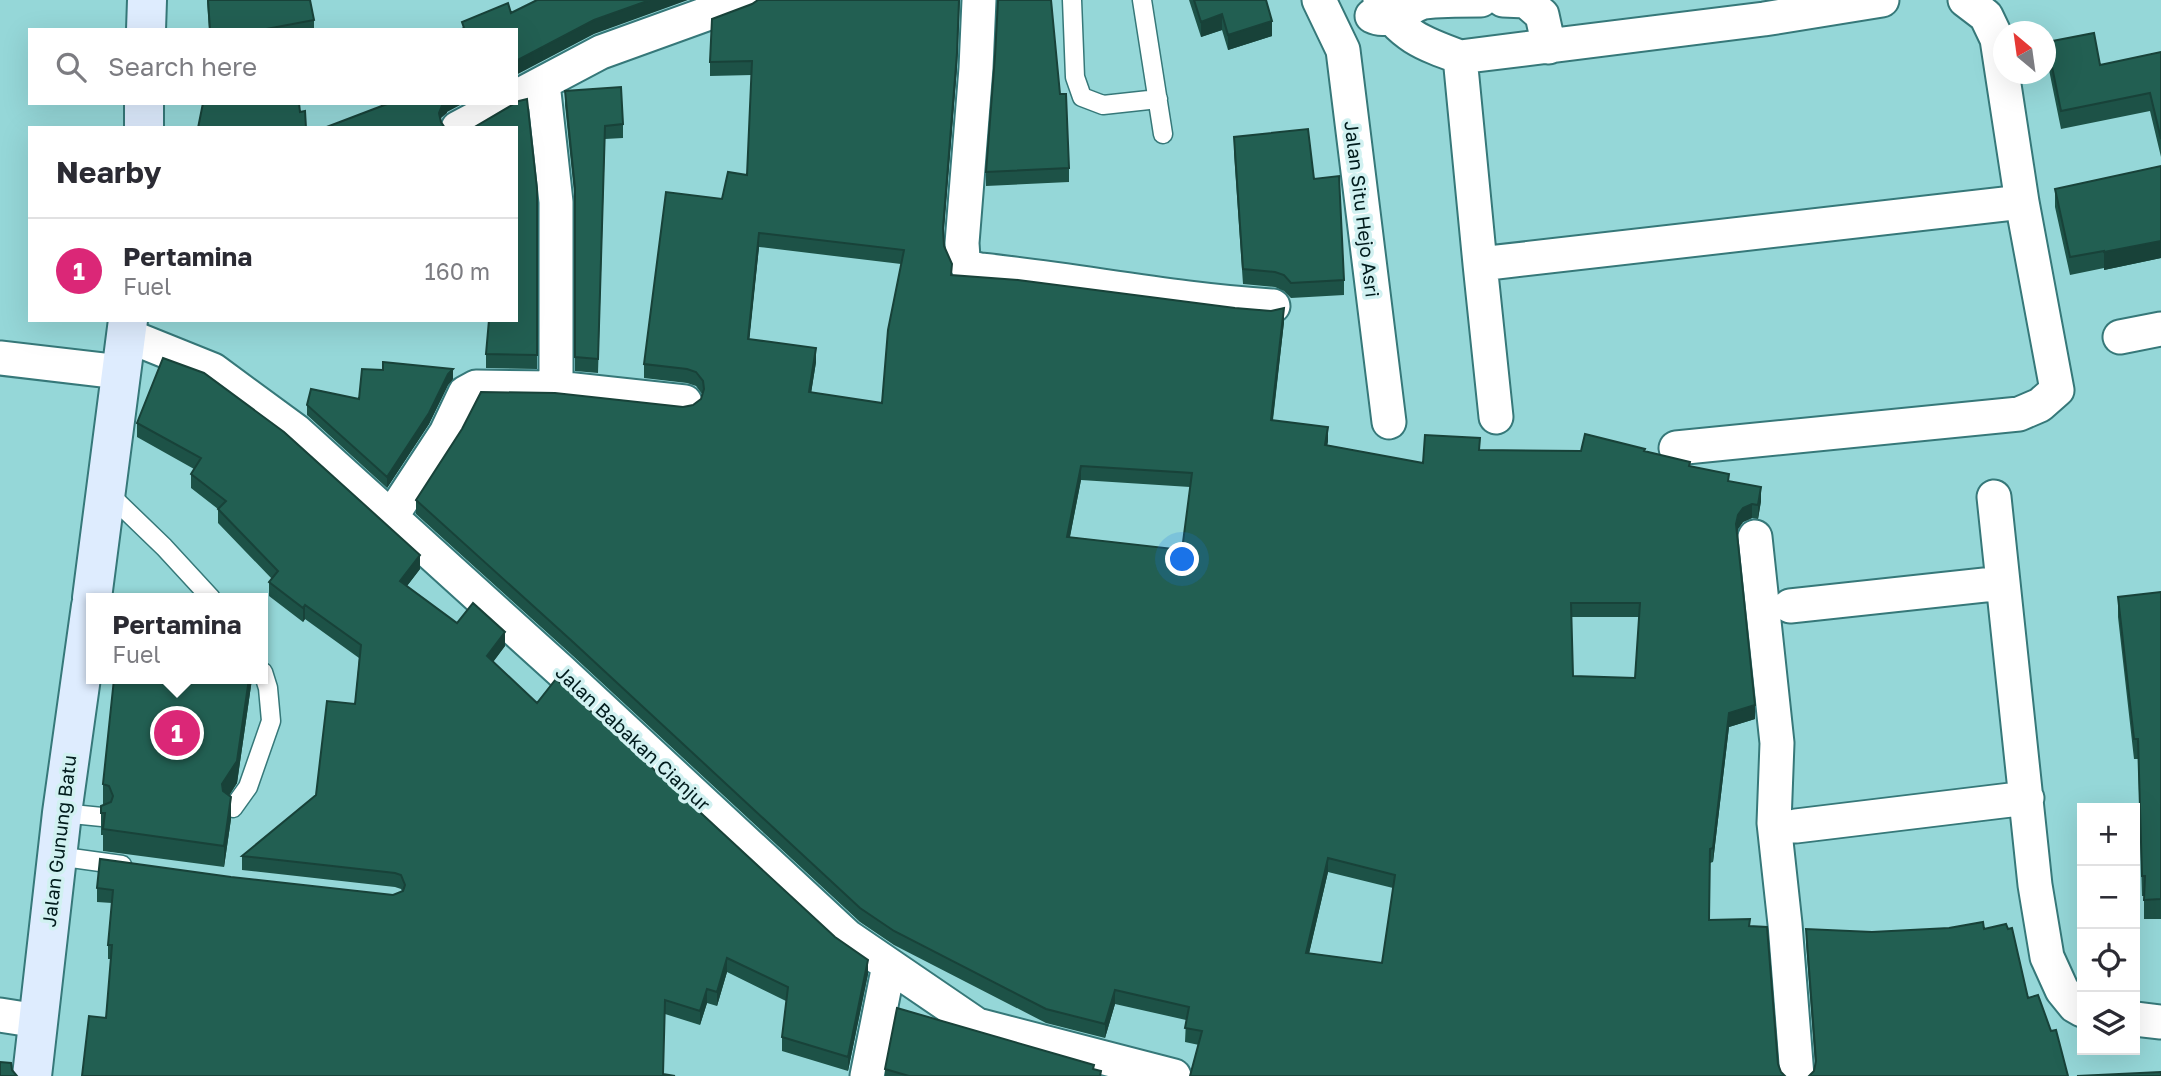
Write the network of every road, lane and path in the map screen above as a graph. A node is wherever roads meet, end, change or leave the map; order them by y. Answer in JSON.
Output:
{"nodes":[{"id":1,"x":147,"y":0,"type":"edge"},
{"id":2,"x":745,"y":0,"type":"edge"},
{"id":3,"x":979,"y":0,"type":"edge"},
{"id":4,"x":1072,"y":0,"type":"edge"},
{"id":5,"x":1142,"y":0,"type":"edge"},
{"id":6,"x":1319,"y":0,"type":"edge"},
{"id":7,"x":1357,"y":0,"type":"edge"},
{"id":8,"x":1481,"y":0,"type":"edge"},
{"id":9,"x":1503,"y":0,"type":"edge"},
{"id":10,"x":1882,"y":0,"type":"edge"},
{"id":11,"x":1965,"y":0,"type":"edge"},
{"id":12,"x":1385,"y":9,"type":"edge"},
{"id":13,"x":146,"y":28,"type":"edge"},
{"id":14,"x":1549,"y":47,"type":"junction"},
{"id":15,"x":1460,"y":57,"type":"junction"},
{"id":16,"x":529,"y":90,"type":"edge"},
{"id":17,"x":1158,"y":99,"type":"junction"},
{"id":18,"x":144,"y":105,"type":"edge"},
{"id":19,"x":501,"y":105,"type":"edge"},
{"id":20,"x":144,"y":126,"type":"edge"},
{"id":21,"x":462,"y":126,"type":"edge"},
{"id":22,"x":1163,"y":134,"type":"dead end"},
{"id":23,"x":2022,"y":202,"type":"junction"},
{"id":24,"x":1480,"y":264,"type":"junction"},
{"id":25,"x":1273,"y":306,"type":"dead end"},
{"id":26,"x":127,"y":328,"type":"edge"},
{"id":27,"x":2161,"y":329,"type":"edge"},
{"id":28,"x":2120,"y":337,"type":"dead end"},
{"id":29,"x":0,"y":358,"type":"edge"},
{"id":30,"x":120,"y":372,"type":"junction"},
{"id":31,"x":556,"y":388,"type":"junction"},
{"id":32,"x":685,"y":402,"type":"dead end"},
{"id":33,"x":1496,"y":416,"type":"dead end"},
{"id":34,"x":1389,"y":422,"type":"dead end"},
{"id":35,"x":1676,"y":448,"type":"dead end"},
{"id":36,"x":107,"y":492,"type":"junction"},
{"id":37,"x":1994,"y":497,"type":"dead end"},
{"id":38,"x":391,"y":517,"type":"junction"},
{"id":39,"x":1755,"y":537,"type":"dead end"},
{"id":40,"x":2003,"y":583,"type":"junction"},
{"id":41,"x":93,"y":593,"type":"edge"},
{"id":42,"x":206,"y":593,"type":"edge"},
{"id":43,"x":1790,"y":606,"type":"dead end"},
{"id":44,"x":86,"y":642,"type":"edge"},
{"id":45,"x":267,"y":684,"type":"edge"},
{"id":46,"x":2026,"y":798,"type":"junction"},
{"id":47,"x":233,"y":808,"type":"dead end"},
{"id":48,"x":62,"y":813,"type":"junction"},
{"id":49,"x":102,"y":817,"type":"edge"},
{"id":50,"x":1796,"y":826,"type":"dead end"},
{"id":51,"x":57,"y":856,"type":"junction"},
{"id":52,"x":138,"y":867,"type":"edge"},
{"id":53,"x":889,"y":965,"type":"junction"},
{"id":54,"x":2077,"y":1007,"type":"edge"},
{"id":55,"x":0,"y":1015,"type":"edge"},
{"id":56,"x":2140,"y":1020,"type":"edge"},
{"id":57,"x":38,"y":1021,"type":"junction"},
{"id":58,"x":2161,"y":1022,"type":"edge"},
{"id":59,"x":32,"y":1076,"type":"edge"},
{"id":60,"x":867,"y":1076,"type":"edge"},
{"id":61,"x":1174,"y":1076,"type":"edge"},
{"id":62,"x":1797,"y":1076,"type":"edge"}],
"edges":[{"from":1,"to":13,"type":"main road"},
{"from":2,"to":16,"type":"street"},
{"from":3,"to":25,"type":"street"},
{"from":4,"to":17,"type":"lane"},
{"from":5,"to":17,"type":"lane"},
{"from":6,"to":34,"type":"street","name":"Jalan Situ Hejo Asri"},
{"from":7,"to":12,"type":"street"},
{"from":8,"to":12,"type":"street"},
{"from":9,"to":14,"type":"street"},
{"from":10,"to":14,"type":"street"},
{"from":11,"to":23,"type":"street"},
{"from":12,"to":15,"type":"street"},
{"from":14,"to":15,"type":"street"},
{"from":15,"to":24,"type":"street"},
{"from":16,"to":31,"type":"street"},
{"from":17,"to":22,"type":"lane"},
{"from":18,"to":20,"type":"main road"},
{"from":19,"to":21,"type":"street"},
{"from":23,"to":24,"type":"street"},
{"from":23,"to":35,"type":"street"},
{"from":24,"to":33,"type":"street"},
{"from":26,"to":30,"type":"main road"},
{"from":26,"to":38,"type":"street","name":"Jalan Babakan Cianjur"},
{"from":27,"to":28,"type":"street"},
{"from":29,"to":30,"type":"street"},
{"from":30,"to":36,"type":"main road"},
{"from":31,"to":32,"type":"street"},
{"from":31,"to":38,"type":"street"},
{"from":36,"to":41,"type":"main road"},
{"from":36,"to":42,"type":"lane"},
{"from":37,"to":40,"type":"street"},
{"from":38,"to":53,"type":"street","name":"Jalan Babakan Cianjur"},
{"from":39,"to":62,"type":"street"},
{"from":40,"to":43,"type":"street"},
{"from":40,"to":46,"type":"street"},
{"from":44,"to":48,"type":"main road","name":"Jalan Gunung Batu"},
{"from":45,"to":47,"type":"lane"},
{"from":46,"to":50,"type":"street"},
{"from":46,"to":54,"type":"street"},
{"from":48,"to":49,"type":"lane"},
{"from":48,"to":51,"type":"main road","name":"Jalan Gunung Batu"},
{"from":51,"to":52,"type":"lane"},
{"from":51,"to":57,"type":"main road","name":"Jalan Gunung Batu"},
{"from":53,"to":60,"type":"street"},
{"from":53,"to":61,"type":"street","name":"Jalan Babakan Cianjur"},
{"from":55,"to":57,"type":"street"},
{"from":56,"to":58,"type":"street"},
{"from":57,"to":59,"type":"main road","name":"Jalan Gunung Batu"}]}
